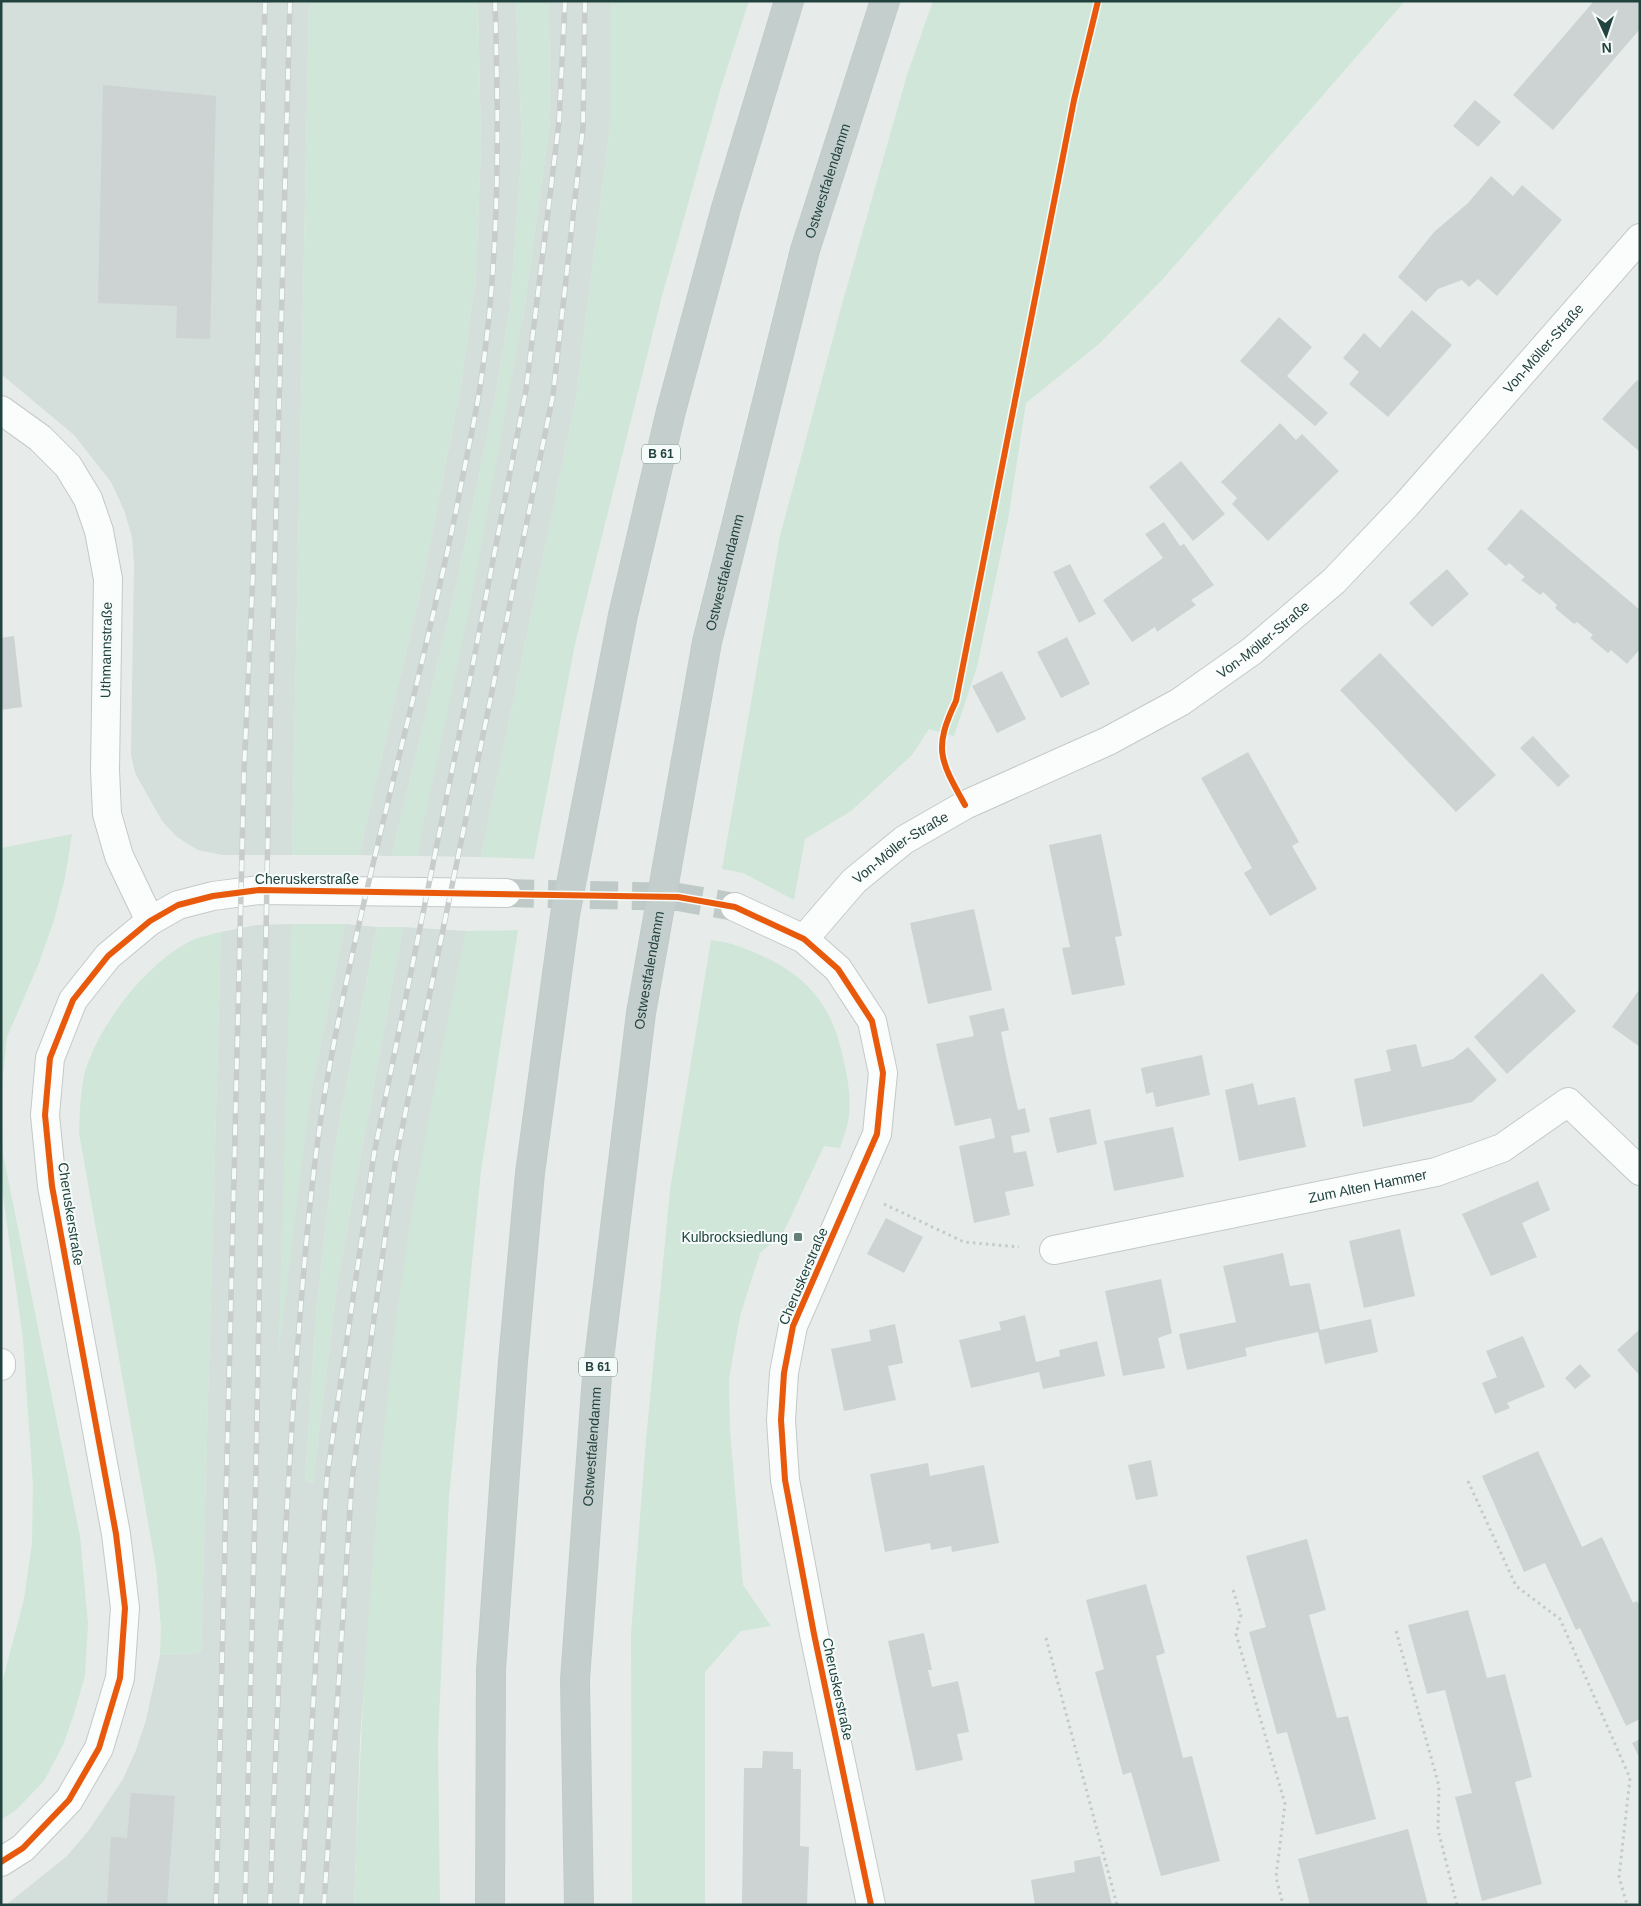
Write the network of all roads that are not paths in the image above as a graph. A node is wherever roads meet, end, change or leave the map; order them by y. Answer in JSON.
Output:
{"nodes":[{"id":1,"x":789,"y":1,"type":"edge"},
{"id":2,"x":885,"y":1,"type":"edge"},
{"id":3,"x":1640,"y":238,"type":"edge"},
{"id":4,"x":1,"y":410,"type":"edge"},
{"id":5,"x":506,"y":893,"type":"tunnel mouth"},
{"id":6,"x":735,"y":907,"type":"tunnel mouth"},
{"id":7,"x":150,"y":921,"type":"junction"},
{"id":8,"x":804,"y":939,"type":"junction"},
{"id":9,"x":1640,"y":1171,"type":"edge"},
{"id":10,"x":1054,"y":1250,"type":"road end"},
{"id":11,"x":1,"y":1862,"type":"edge"},
{"id":12,"x":490,"y":1905,"type":"edge"},
{"id":13,"x":579,"y":1905,"type":"edge"},
{"id":14,"x":871,"y":1905,"type":"edge"}],
"edges":[{"from":1,"to":12,"type":"highway","number":"B 61"},
{"from":2,"to":13,"type":"highway","name":"Ostwestfalendamm","number":"B 61"},
{"from":3,"to":8,"type":"street","name":"Von-Möller-Straße"},
{"from":4,"to":7,"type":"street","name":"Uthmannstraße"},
{"from":5,"to":7,"type":"street","name":"Cheruskerstraße"},
{"from":6,"to":8,"type":"street","name":"Cheruskerstraße"},
{"from":7,"to":11,"type":"street","name":"Cheruskerstraße"},
{"from":8,"to":14,"type":"street","name":"Cheruskerstraße"},
{"from":9,"to":10,"type":"street","name":"Zum Alten Hammer"}]}
